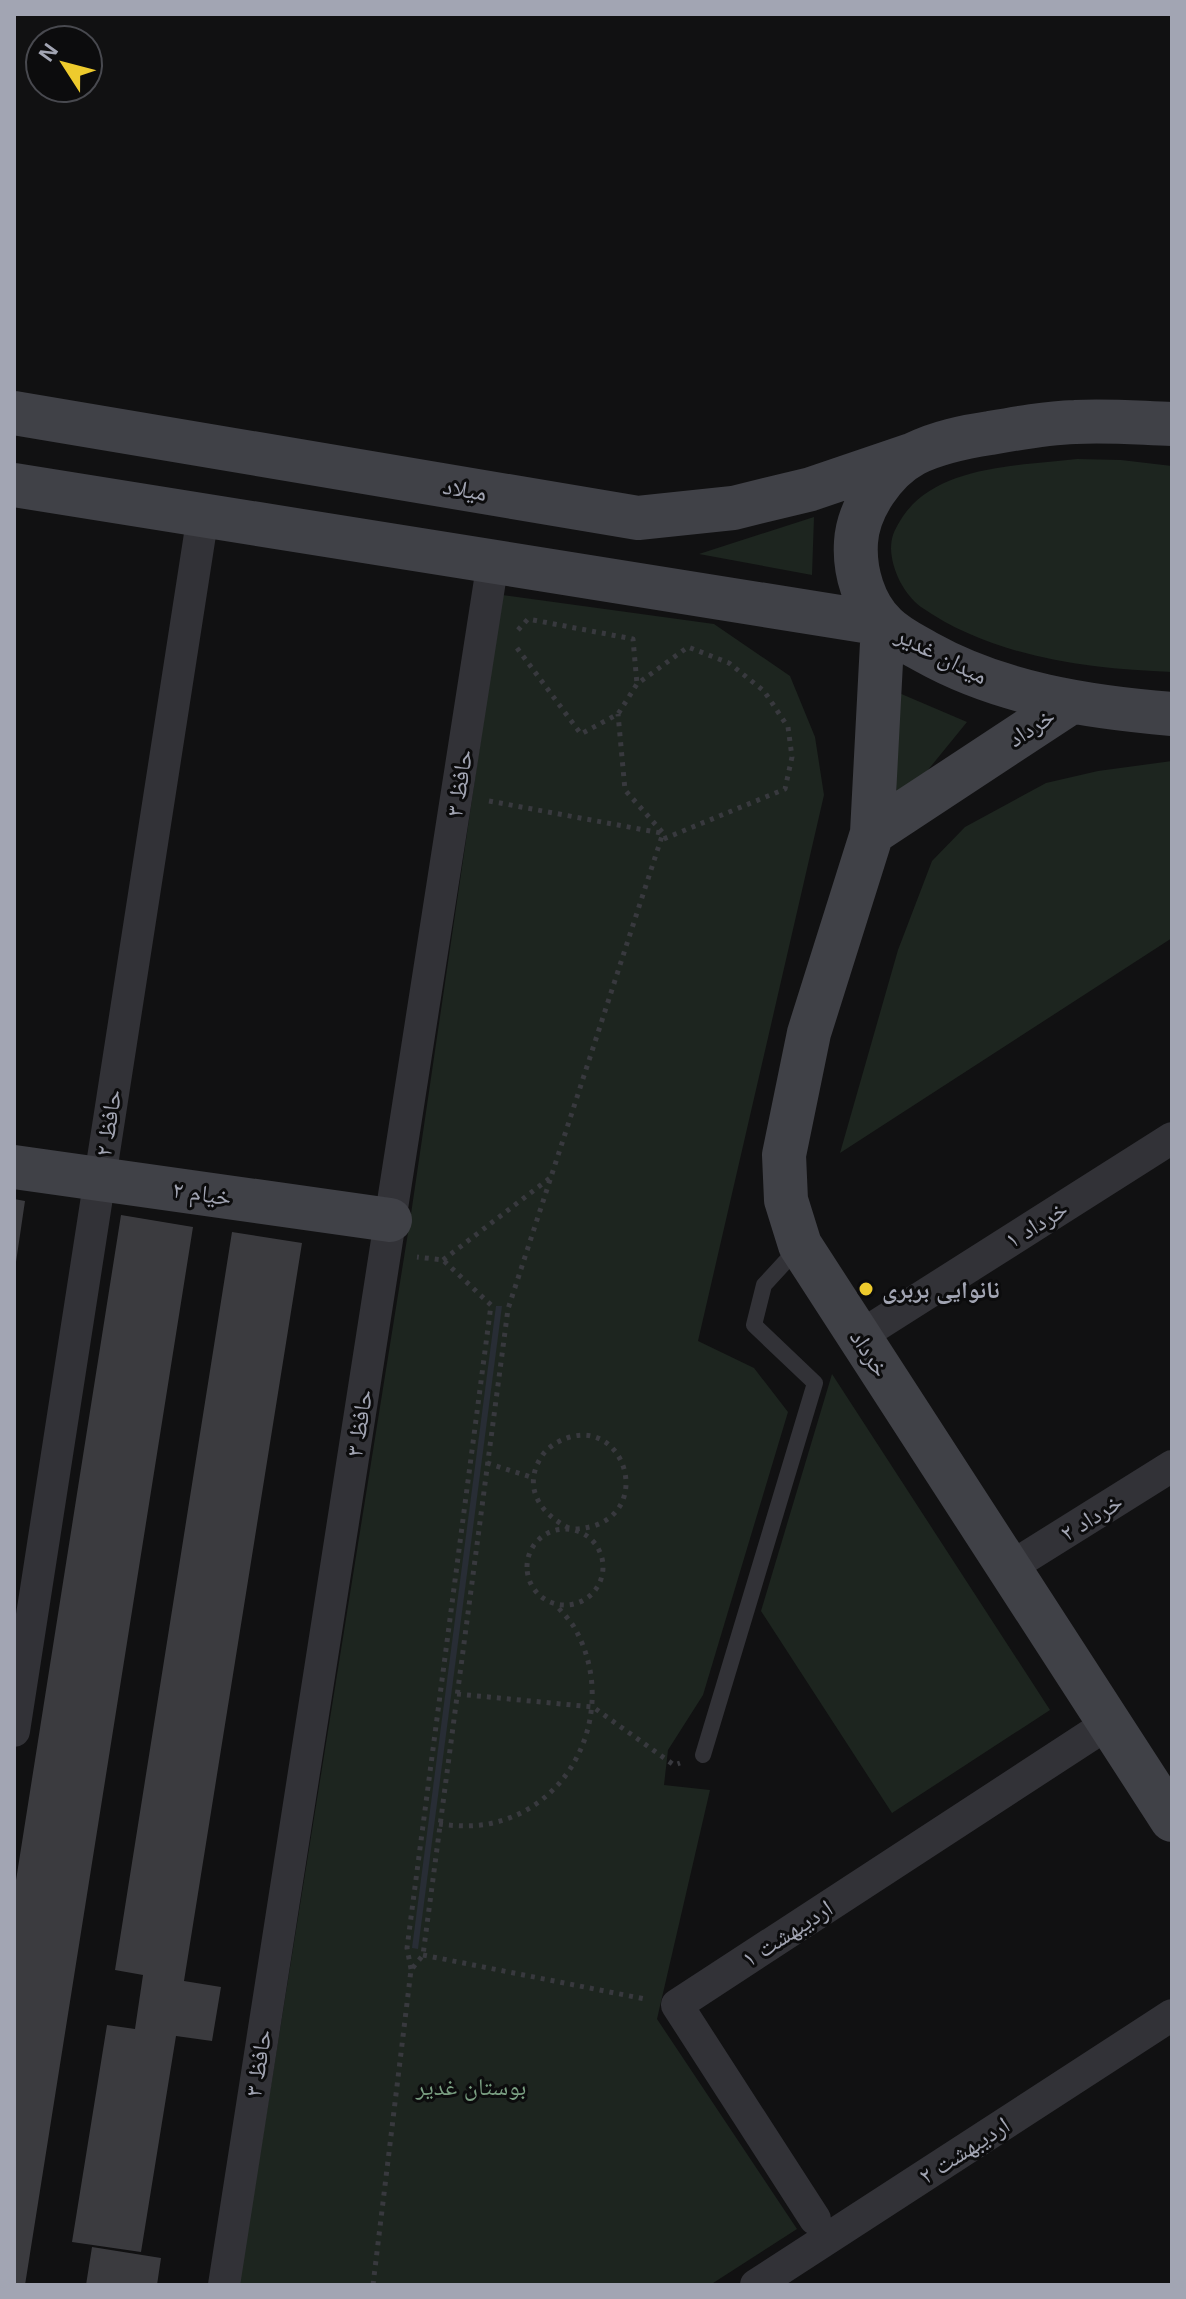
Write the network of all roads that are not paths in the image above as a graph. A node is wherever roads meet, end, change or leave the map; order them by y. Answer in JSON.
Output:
{"nodes":[{"id":1,"x":14,"y":413,"type":"edge"},
{"id":2,"x":1172,"y":424,"type":"edge"},
{"id":3,"x":911,"y":455,"type":"junction"},
{"id":4,"x":14,"y":485,"type":"edge"},
{"id":5,"x":203,"y":515,"type":"junction"},
{"id":6,"x":493,"y":561,"type":"junction"},
{"id":7,"x":883,"y":624,"type":"junction"},
{"id":8,"x":1071,"y":702,"type":"junction"},
{"id":9,"x":1172,"y":714,"type":"edge"},
{"id":10,"x":872,"y":833,"type":"junction"},
{"id":11,"x":1172,"y":1138,"type":"edge"},
{"id":12,"x":14,"y":1167,"type":"edge"},
{"id":13,"x":100,"y":1179,"type":"junction"},
{"id":14,"x":388,"y":1236,"type":"junction"},
{"id":15,"x":800,"y":1245,"type":"junction"},
{"id":16,"x":860,"y":1336,"type":"junction"},
{"id":17,"x":1172,"y":1466,"type":"edge"},
{"id":18,"x":1009,"y":1568,"type":"junction"},
{"id":19,"x":1109,"y":1723,"type":"junction"},
{"id":20,"x":14,"y":1731,"type":"edge"},
{"id":21,"x":703,"y":1755,"type":"road end"},
{"id":22,"x":1169,"y":1808,"type":"edge"},
{"id":23,"x":1172,"y":2015,"type":"edge"},
{"id":24,"x":815,"y":2219,"type":"dead end"},
{"id":25,"x":224,"y":2285,"type":"edge"},
{"id":26,"x":756,"y":2285,"type":"edge"}],
"edges":[{"from":1,"to":3,"type":"main road","name":"میلاد"},
{"from":2,"to":3,"type":"main road","name":"میدان غدیر"},
{"from":3,"to":7,"type":"main road","name":"میدان غدیر"},
{"from":4,"to":5,"type":"main road"},
{"from":5,"to":6,"type":"main road"},
{"from":5,"to":13,"type":"street","name":"حافظ ۲"},
{"from":6,"to":7,"type":"main road"},
{"from":6,"to":14,"type":"street","name":"حافظ ۳"},
{"from":7,"to":8,"type":"main road","name":"میدان غدیر"},
{"from":7,"to":10,"type":"main road","name":"خرداد"},
{"from":8,"to":9,"type":"main road","name":"میدان غدیر"},
{"from":8,"to":10,"type":"main road","name":"خرداد"},
{"from":10,"to":15,"type":"main road","name":"خرداد"},
{"from":11,"to":16,"type":"street","name":"خرداد ۱"},
{"from":12,"to":13,"type":"main road","name":"خیام ۲"},
{"from":13,"to":14,"type":"main road","name":"خیام ۲"},
{"from":13,"to":20,"type":"street","name":"حافظ ۲"},
{"from":14,"to":25,"type":"street","name":"حافظ ۳"},
{"from":15,"to":16,"type":"main road","name":"خرداد"},
{"from":15,"to":21,"type":"lane"},
{"from":16,"to":18,"type":"main road","name":"خرداد"},
{"from":17,"to":18,"type":"street","name":"خرداد ۲"},
{"from":18,"to":19,"type":"main road","name":"خرداد"},
{"from":19,"to":22,"type":"main road","name":"خرداد"},
{"from":19,"to":24,"type":"street","name":"اردیبهشت ۱"},
{"from":23,"to":26,"type":"street","name":"اردیبهشت ۲"}]}
